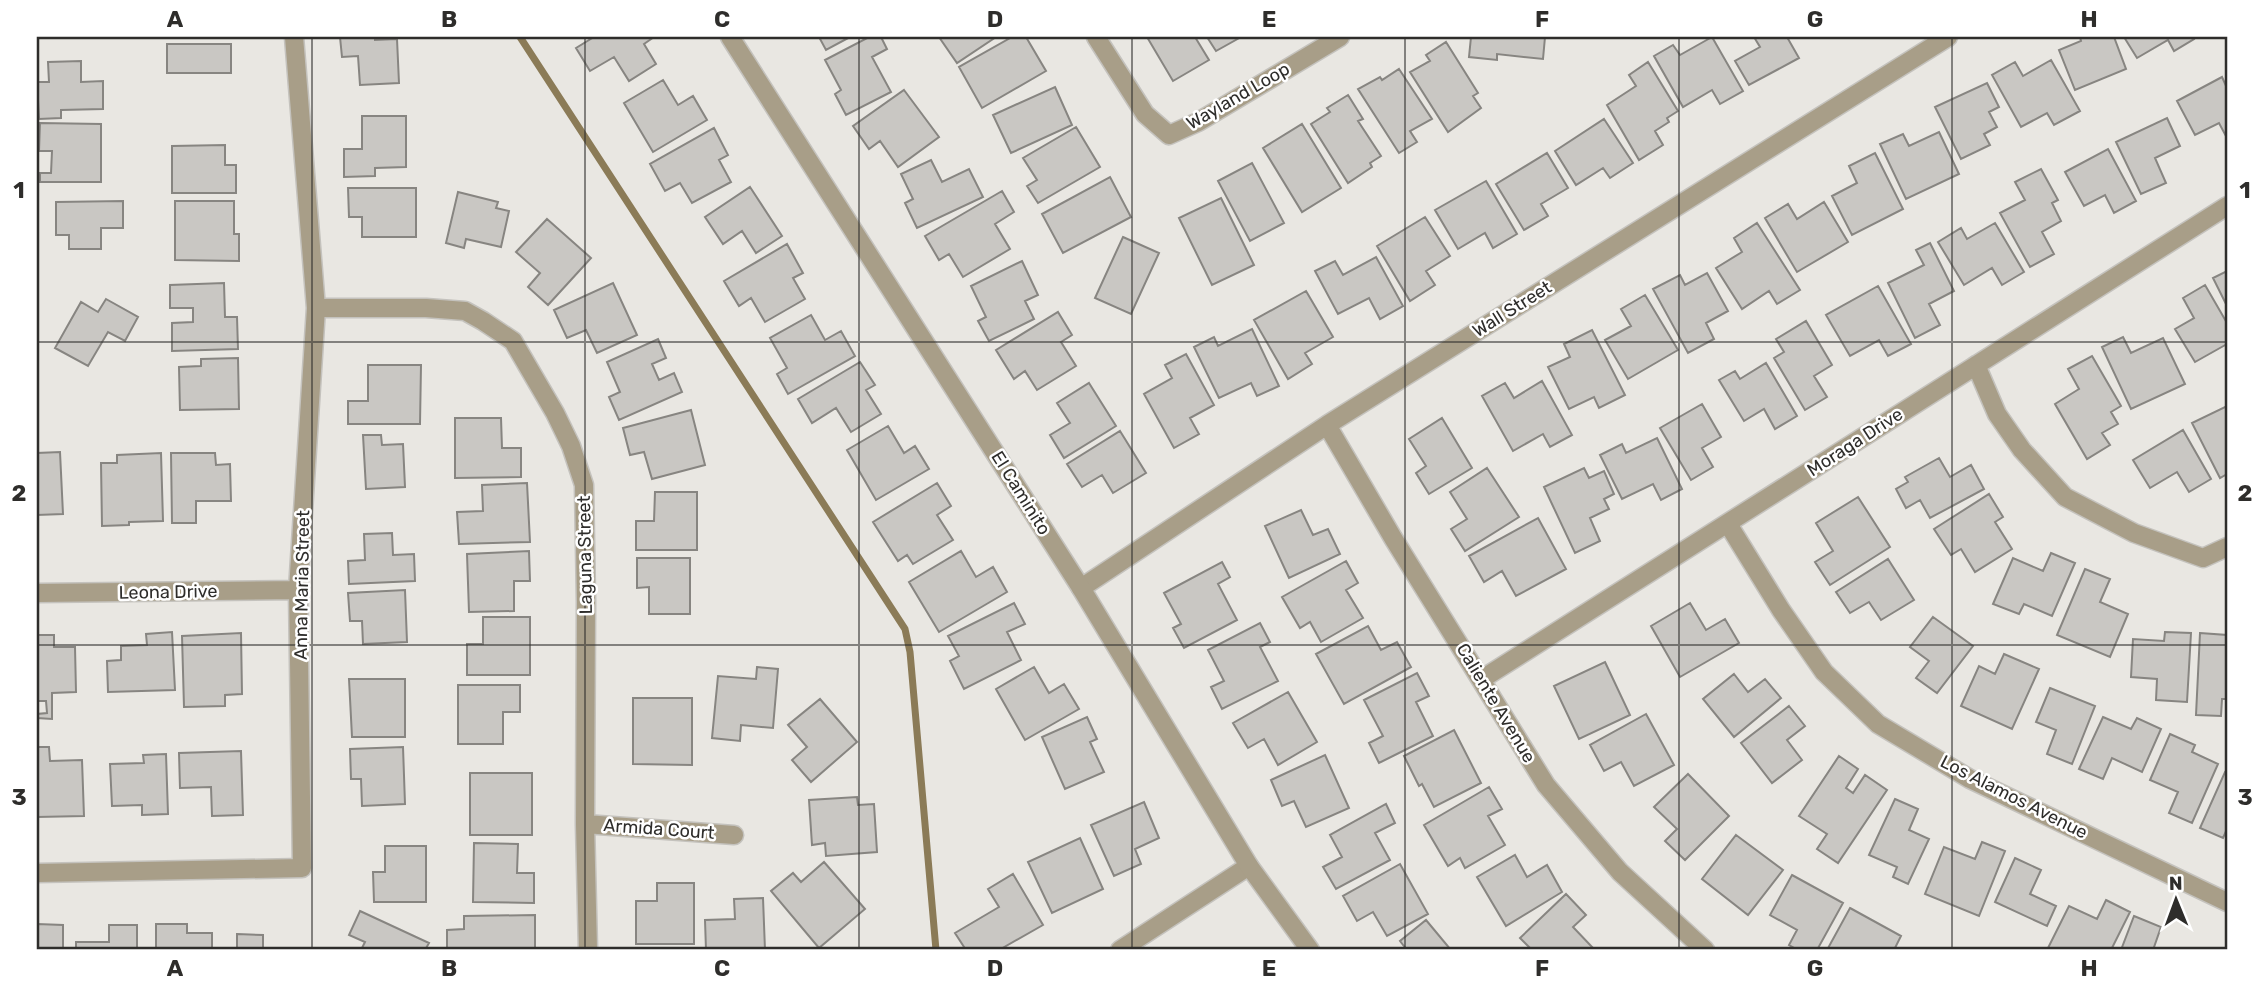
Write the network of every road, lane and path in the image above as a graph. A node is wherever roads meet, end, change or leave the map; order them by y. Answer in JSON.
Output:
{"nodes":[{"id":1,"x":294,"y":37,"type":"edge"},
{"id":2,"x":730,"y":37,"type":"edge"},
{"id":3,"x":1096,"y":37,"type":"edge"},
{"id":4,"x":1339,"y":37,"type":"edge"},
{"id":5,"x":1948,"y":37,"type":"edge"},
{"id":6,"x":2227,"y":206,"type":"edge"},
{"id":7,"x":316,"y":308,"type":"junction"},
{"id":8,"x":1976,"y":365,"type":"junction"},
{"id":9,"x":1327,"y":425,"type":"junction"},
{"id":10,"x":1728,"y":524,"type":"junction"},
{"id":11,"x":2227,"y":547,"type":"edge"},
{"id":12,"x":1081,"y":589,"type":"junction"},
{"id":13,"x":298,"y":590,"type":"junction"},
{"id":14,"x":37,"y":593,"type":"edge"},
{"id":15,"x":1482,"y":678,"type":"junction"},
{"id":16,"x":584,"y":824,"type":"junction"},
{"id":17,"x":734,"y":835,"type":"dead end"},
{"id":18,"x":1249,"y":866,"type":"junction"},
{"id":19,"x":37,"y":873,"type":"edge"},
{"id":20,"x":2227,"y":902,"type":"edge"},
{"id":21,"x":588,"y":950,"type":"edge"},
{"id":22,"x":1120,"y":950,"type":"edge"},
{"id":23,"x":1310,"y":950,"type":"edge"},
{"id":24,"x":1705,"y":950,"type":"edge"}],
"edges":[{"from":1,"to":7,"type":"street","name":"Anna Maria Street"},
{"from":2,"to":12,"type":"street","name":"El Caminito"},
{"from":3,"to":4,"type":"street","name":"Wayland Loop"},
{"from":5,"to":9,"type":"street","name":"Wall Street"},
{"from":6,"to":8,"type":"street","name":"Moraga Drive"},
{"from":7,"to":13,"type":"street","name":"Anna Maria Street"},
{"from":7,"to":16,"type":"street","name":"Laguna Street"},
{"from":8,"to":10,"type":"street","name":"Moraga Drive"},
{"from":8,"to":11,"type":"street"},
{"from":9,"to":12,"type":"street","name":"Wall Street"},
{"from":9,"to":15,"type":"street","name":"Caliente Avenue"},
{"from":10,"to":15,"type":"street","name":"Moraga Drive"},
{"from":10,"to":20,"type":"street","name":"Los Alamos Avenue"},
{"from":12,"to":18,"type":"street","name":"El Caminito"},
{"from":13,"to":14,"type":"street","name":"Leona Drive"},
{"from":13,"to":19,"type":"street","name":"Anna Maria Street"},
{"from":15,"to":24,"type":"street","name":"Caliente Avenue"},
{"from":16,"to":17,"type":"street","name":"Armida Court"},
{"from":16,"to":21,"type":"street","name":"Laguna Street"},
{"from":18,"to":22,"type":"street"},
{"from":18,"to":23,"type":"street","name":"El Caminito"}]}
